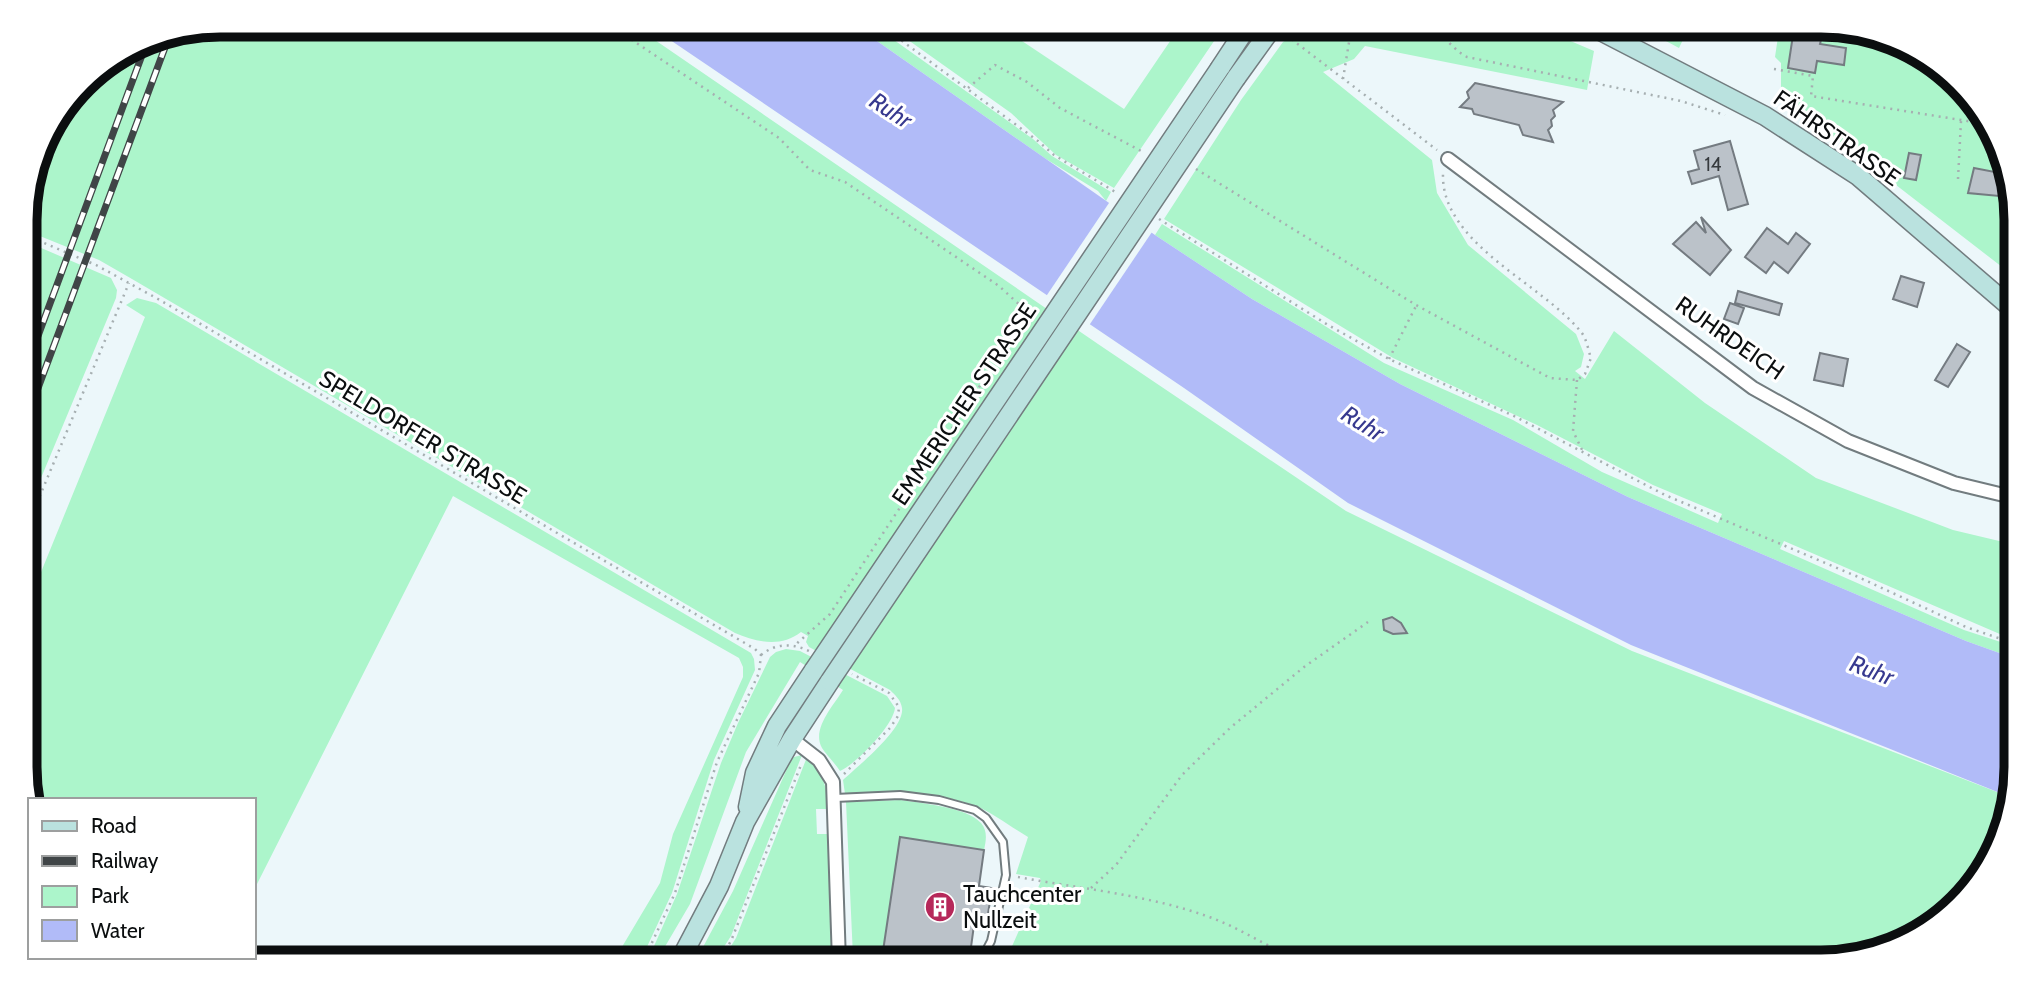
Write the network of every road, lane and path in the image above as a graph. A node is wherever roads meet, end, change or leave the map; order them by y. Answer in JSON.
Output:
{"nodes":[{"id":1,"x":628,"y":37,"type":"edge"},
{"id":2,"x":897,"y":37,"type":"edge"},
{"id":3,"x":1240,"y":37,"type":"edge"},
{"id":4,"x":1273,"y":37,"type":"edge"},
{"id":5,"x":1290,"y":37,"type":"edge"},
{"id":6,"x":1350,"y":37,"type":"edge"},
{"id":7,"x":1442,"y":37,"type":"edge"},
{"id":8,"x":1609,"y":37,"type":"edge"},
{"id":9,"x":1774,"y":69,"type":"dead end"},
{"id":10,"x":1343,"y":79,"type":"junction"},
{"id":11,"x":968,"y":89,"type":"junction"},
{"id":12,"x":1725,"y":116,"type":"dead end"},
{"id":13,"x":1961,"y":121,"type":"junction"},
{"id":14,"x":1976,"y":123,"type":"edge"},
{"id":15,"x":1144,"y":153,"type":"dead end"},
{"id":16,"x":1448,"y":159,"type":"junction"},
{"id":17,"x":1197,"y":169,"type":"dead end"},
{"id":18,"x":1958,"y":179,"type":"dead end"},
{"id":19,"x":1120,"y":195,"type":"dead end"},
{"id":20,"x":1153,"y":215,"type":"dead end"},
{"id":21,"x":37,"y":241,"type":"edge"},
{"id":22,"x":129,"y":283,"type":"junction"},
{"id":23,"x":2004,"y":302,"type":"edge"},
{"id":24,"x":1416,"y":305,"type":"junction"},
{"id":25,"x":1389,"y":359,"type":"junction"},
{"id":26,"x":1577,"y":380,"type":"junction"},
{"id":27,"x":1585,"y":455,"type":"junction"},
{"id":28,"x":2004,"y":495,"type":"edge"},
{"id":29,"x":37,"y":503,"type":"edge"},
{"id":30,"x":1368,"y":622,"type":"dead end"},
{"id":31,"x":2004,"y":640,"type":"edge"},
{"id":32,"x":794,"y":646,"type":"junction"},
{"id":33,"x":761,"y":655,"type":"junction"},
{"id":34,"x":815,"y":662,"type":"junction"},
{"id":35,"x":852,"y":674,"type":"dead end"},
{"id":36,"x":792,"y":739,"type":"junction"},
{"id":37,"x":807,"y":749,"type":"junction"},
{"id":38,"x":833,"y":782,"type":"junction"},
{"id":39,"x":835,"y":798,"type":"junction"},
{"id":40,"x":745,"y":822,"type":"junction"},
{"id":41,"x":1006,"y":875,"type":"junction"},
{"id":42,"x":1091,"y":888,"type":"junction"},
{"id":43,"x":649,"y":950,"type":"edge"},
{"id":44,"x":685,"y":950,"type":"edge"},
{"id":45,"x":725,"y":950,"type":"edge"},
{"id":46,"x":839,"y":950,"type":"edge"},
{"id":47,"x":986,"y":950,"type":"edge"},
{"id":48,"x":1279,"y":950,"type":"edge"}],
"edges":[{"from":1,"to":32,"type":"path"},
{"from":2,"to":11,"type":"path"},
{"from":3,"to":34,"type":"main road","name":"EMMERICHER STRASSE","bridge":true},
{"from":4,"to":36,"type":"main road","name":"EMMERICHER STRASSE","bridge":true},
{"from":5,"to":10,"type":"path"},
{"from":6,"to":10,"type":"path"},
{"from":7,"to":12,"type":"path"},
{"from":8,"to":23,"type":"main road","name":"FÄHRSTRASSE"},
{"from":9,"to":13,"type":"path"},
{"from":10,"to":16,"type":"path"},
{"from":11,"to":15,"type":"path"},
{"from":11,"to":19,"type":"path"},
{"from":13,"to":14,"type":"path"},
{"from":13,"to":18,"type":"path"},
{"from":16,"to":26,"type":"path"},
{"from":16,"to":28,"type":"street","name":"RUHRDEICH"},
{"from":17,"to":24,"type":"path"},
{"from":20,"to":25,"type":"path"},
{"from":21,"to":22,"type":"path","name":"SPELDORFER STRASSE"},
{"from":22,"to":29,"type":"path"},
{"from":22,"to":33,"type":"path","name":"SPELDORFER STRASSE"},
{"from":24,"to":25,"type":"path"},
{"from":24,"to":26,"type":"path"},
{"from":25,"to":27,"type":"path"},
{"from":26,"to":27,"type":"path"},
{"from":27,"to":31,"type":"path"},
{"from":30,"to":42,"type":"path"},
{"from":32,"to":33,"type":"path"},
{"from":32,"to":34,"type":"path"},
{"from":33,"to":43,"type":"path"},
{"from":34,"to":40,"type":"main road","name":"EMMERICHER STRASSE"},
{"from":35,"to":38,"type":"path"},
{"from":36,"to":37,"type":"street"},
{"from":36,"to":40,"type":"main road","name":"EMMERICHER STRASSE"},
{"from":37,"to":38,"type":"street"},
{"from":37,"to":45,"type":"path"},
{"from":38,"to":39,"type":"street"},
{"from":39,"to":41,"type":"lane"},
{"from":39,"to":46,"type":"street"},
{"from":40,"to":44,"type":"main road","name":"EMMERICHER STRASSE"},
{"from":41,"to":42,"type":"path"},
{"from":41,"to":47,"type":"lane"},
{"from":42,"to":48,"type":"path"}]}
